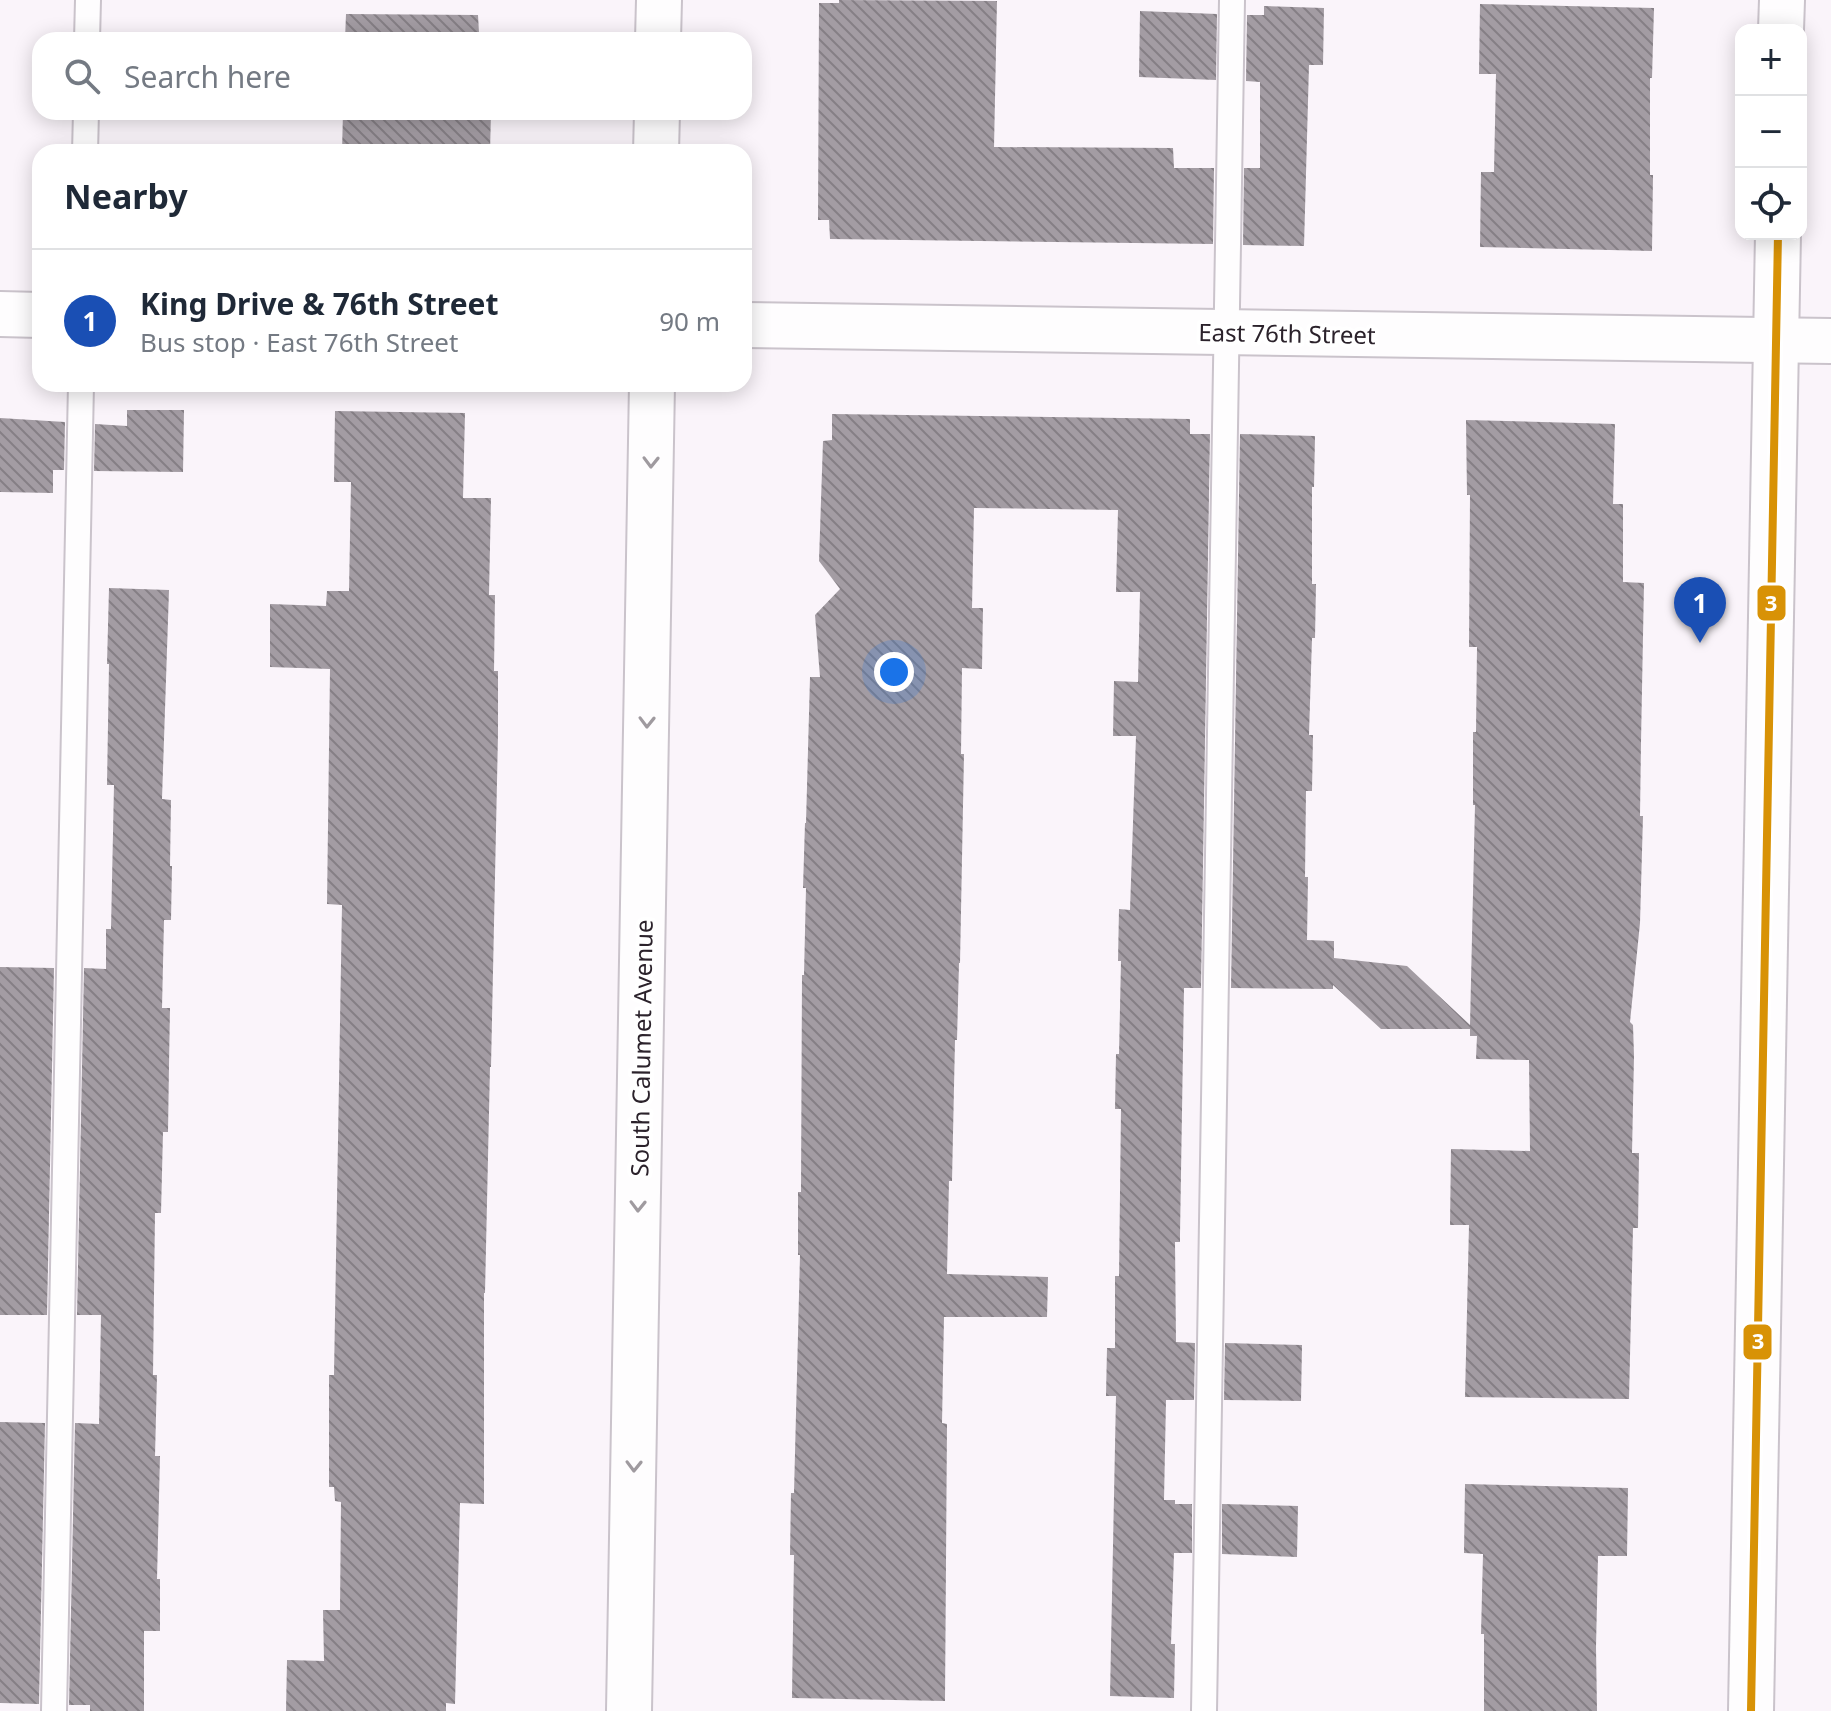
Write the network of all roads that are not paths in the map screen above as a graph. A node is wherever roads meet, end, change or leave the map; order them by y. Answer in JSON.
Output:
{"nodes":[{"id":1,"x":88,"y":0,"type":"edge"},
{"id":2,"x":659,"y":0,"type":"edge"},
{"id":3,"x":1232,"y":0,"type":"edge"},
{"id":4,"x":1782,"y":0,"type":"edge"},
{"id":5,"x":1781,"y":24,"type":"edge"},
{"id":6,"x":87,"y":32,"type":"edge"},
{"id":7,"x":658,"y":32,"type":"edge"},
{"id":8,"x":86,"y":120,"type":"edge"},
{"id":9,"x":657,"y":120,"type":"edge"},
{"id":10,"x":85,"y":144,"type":"edge"},
{"id":11,"x":656,"y":144,"type":"edge"},
{"id":12,"x":1778,"y":240,"type":"edge"},
{"id":13,"x":0,"y":314,"type":"edge"},
{"id":14,"x":32,"y":315,"type":"edge"},
{"id":15,"x":752,"y":325,"type":"edge"},
{"id":16,"x":1227,"y":332,"type":"junction"},
{"id":17,"x":1776,"y":340,"type":"junction"},
{"id":18,"x":1831,"y":341,"type":"edge"},
{"id":19,"x":81,"y":392,"type":"edge"},
{"id":20,"x":652,"y":392,"type":"edge"},
{"id":21,"x":54,"y":1711,"type":"edge"},
{"id":22,"x":629,"y":1711,"type":"edge"},
{"id":23,"x":1204,"y":1711,"type":"edge"},
{"id":24,"x":1751,"y":1711,"type":"edge"}],
"edges":[{"from":1,"to":6,"type":"lane"},
{"from":2,"to":7,"type":"street"},
{"from":3,"to":16,"type":"lane"},
{"from":4,"to":5,"type":"street"},
{"from":8,"to":10,"type":"lane"},
{"from":9,"to":11,"type":"street"},
{"from":12,"to":17,"type":"street"},
{"from":13,"to":14,"type":"street"},
{"from":15,"to":16,"type":"street","name":"East 76th Street"},
{"from":16,"to":17,"type":"street","name":"East 76th Street"},
{"from":16,"to":23,"type":"lane"},
{"from":17,"to":18,"type":"street","name":"East 76th Street"},
{"from":17,"to":24,"type":"street"},
{"from":19,"to":21,"type":"lane"},
{"from":20,"to":22,"type":"street","name":"South Calumet Avenue","one_way":true}]}
